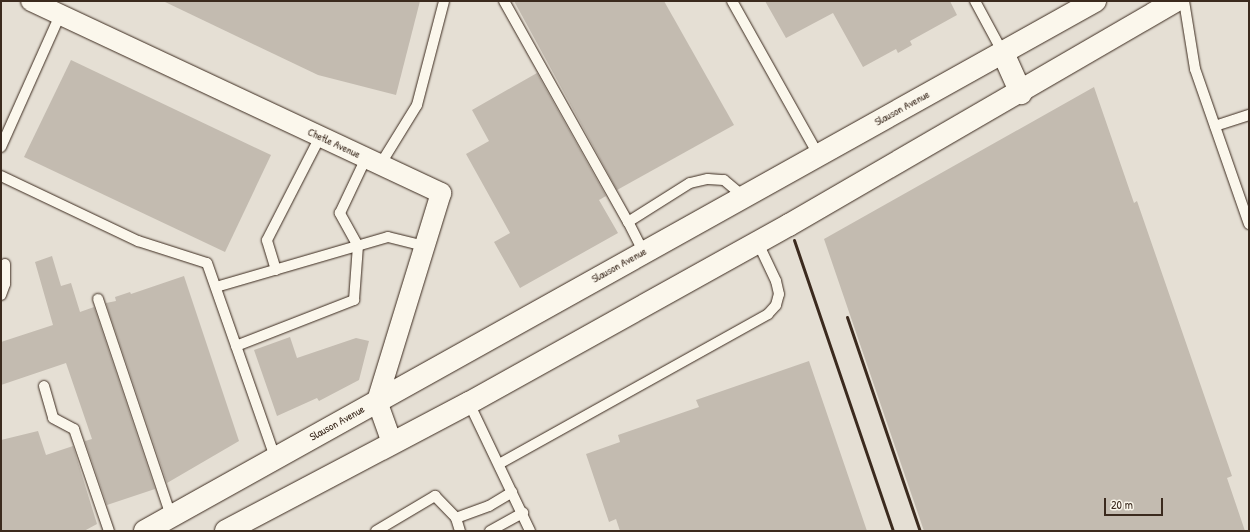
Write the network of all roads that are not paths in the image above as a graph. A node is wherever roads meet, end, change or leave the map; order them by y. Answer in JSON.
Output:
{"nodes":[{"id":1,"x":31,"y":1,"type":"edge"},
{"id":2,"x":444,"y":1,"type":"edge"},
{"id":3,"x":504,"y":1,"type":"edge"},
{"id":4,"x":732,"y":1,"type":"edge"},
{"id":5,"x":974,"y":1,"type":"edge"},
{"id":6,"x":1095,"y":1,"type":"edge"},
{"id":7,"x":1176,"y":1,"type":"edge"},
{"id":8,"x":1184,"y":1,"type":"edge"},
{"id":9,"x":60,"y":15,"type":"junction"},
{"id":10,"x":1003,"y":53,"type":"junction"},
{"id":11,"x":1022,"y":93,"type":"junction"},
{"id":12,"x":1249,"y":115,"type":"edge"},
{"id":13,"x":1215,"y":126,"type":"junction"},
{"id":14,"x":320,"y":137,"type":"junction"},
{"id":15,"x":1,"y":147,"type":"edge"},
{"id":16,"x":818,"y":154,"type":"junction"},
{"id":17,"x":373,"y":161,"type":"junction"},
{"id":18,"x":1,"y":176,"type":"edge"},
{"id":19,"x":743,"y":196,"type":"junction"},
{"id":20,"x":628,"y":222,"type":"junction"},
{"id":21,"x":1249,"y":224,"type":"edge"},
{"id":22,"x":758,"y":243,"type":"junction"},
{"id":23,"x":358,"y":246,"type":"junction"},
{"id":24,"x":424,"y":246,"type":"junction"},
{"id":25,"x":643,"y":251,"type":"junction"},
{"id":26,"x":4,"y":264,"type":"dead end"},
{"id":27,"x":276,"y":270,"type":"junction"},
{"id":28,"x":216,"y":287,"type":"junction"},
{"id":29,"x":1,"y":295,"type":"edge"},
{"id":30,"x":98,"y":298,"type":"dead end"},
{"id":31,"x":236,"y":346,"type":"junction"},
{"id":32,"x":44,"y":386,"type":"dead end"},
{"id":33,"x":377,"y":401,"type":"junction"},
{"id":34,"x":469,"y":403,"type":"junction"},
{"id":35,"x":392,"y":443,"type":"junction"},
{"id":36,"x":275,"y":457,"type":"junction"},
{"id":37,"x":499,"y":464,"type":"junction"},
{"id":38,"x":512,"y":492,"type":"junction"},
{"id":39,"x":523,"y":513,"type":"junction"},
{"id":40,"x":171,"y":516,"type":"junction"},
{"id":41,"x":456,"y":518,"type":"junction"},
{"id":42,"x":109,"y":531,"type":"edge"},
{"id":43,"x":145,"y":531,"type":"edge"},
{"id":44,"x":226,"y":531,"type":"edge"},
{"id":45,"x":376,"y":531,"type":"edge"},
{"id":46,"x":460,"y":531,"type":"edge"},
{"id":47,"x":490,"y":531,"type":"edge"},
{"id":48,"x":530,"y":531,"type":"edge"}],
"edges":[{"from":1,"to":9,"type":"street","name":"Chetle Avenue"},
{"from":2,"to":17,"type":"lane"},
{"from":3,"to":20,"type":"lane"},
{"from":4,"to":16,"type":"lane"},
{"from":5,"to":10,"type":"lane"},
{"from":6,"to":10,"type":"main road","name":"Slauson Avenue"},
{"from":7,"to":11,"type":"main road"},
{"from":8,"to":13,"type":"lane"},
{"from":9,"to":14,"type":"street","name":"Chetle Avenue"},
{"from":9,"to":15,"type":"lane"},
{"from":10,"to":11,"type":"main road"},
{"from":10,"to":16,"type":"main road","name":"Slauson Avenue"},
{"from":11,"to":22,"type":"main road"},
{"from":12,"to":13,"type":"lane"},
{"from":13,"to":21,"type":"lane"},
{"from":14,"to":17,"type":"street","name":"Chetle Avenue"},
{"from":14,"to":27,"type":"lane"},
{"from":16,"to":19,"type":"main road","name":"Slauson Avenue"},
{"from":17,"to":23,"type":"lane"},
{"from":17,"to":24,"type":"street","name":"Chetle Avenue"},
{"from":18,"to":28,"type":"lane"},
{"from":19,"to":20,"type":"lane"},
{"from":19,"to":25,"type":"main road","name":"Slauson Avenue"},
{"from":20,"to":25,"type":"lane"},
{"from":22,"to":34,"type":"main road"},
{"from":22,"to":37,"type":"lane"},
{"from":23,"to":24,"type":"lane"},
{"from":23,"to":27,"type":"lane"},
{"from":23,"to":31,"type":"lane"},
{"from":24,"to":33,"type":"street","name":"Chetle Avenue"},
{"from":25,"to":33,"type":"main road","name":"Slauson Avenue"},
{"from":26,"to":29,"type":"lane"},
{"from":27,"to":28,"type":"lane"},
{"from":28,"to":31,"type":"lane"},
{"from":30,"to":40,"type":"lane"},
{"from":31,"to":36,"type":"lane"},
{"from":32,"to":42,"type":"lane"},
{"from":33,"to":35,"type":"street"},
{"from":33,"to":36,"type":"main road","name":"Slauson Avenue"},
{"from":34,"to":35,"type":"main road"},
{"from":34,"to":37,"type":"lane"},
{"from":35,"to":44,"type":"main road"},
{"from":36,"to":40,"type":"main road","name":"Slauson Avenue"},
{"from":37,"to":38,"type":"lane"},
{"from":38,"to":39,"type":"lane"},
{"from":38,"to":41,"type":"lane"},
{"from":39,"to":47,"type":"lane"},
{"from":39,"to":48,"type":"lane"},
{"from":40,"to":43,"type":"main road","name":"Slauson Avenue"},
{"from":41,"to":45,"type":"lane"},
{"from":41,"to":46,"type":"lane"}]}
